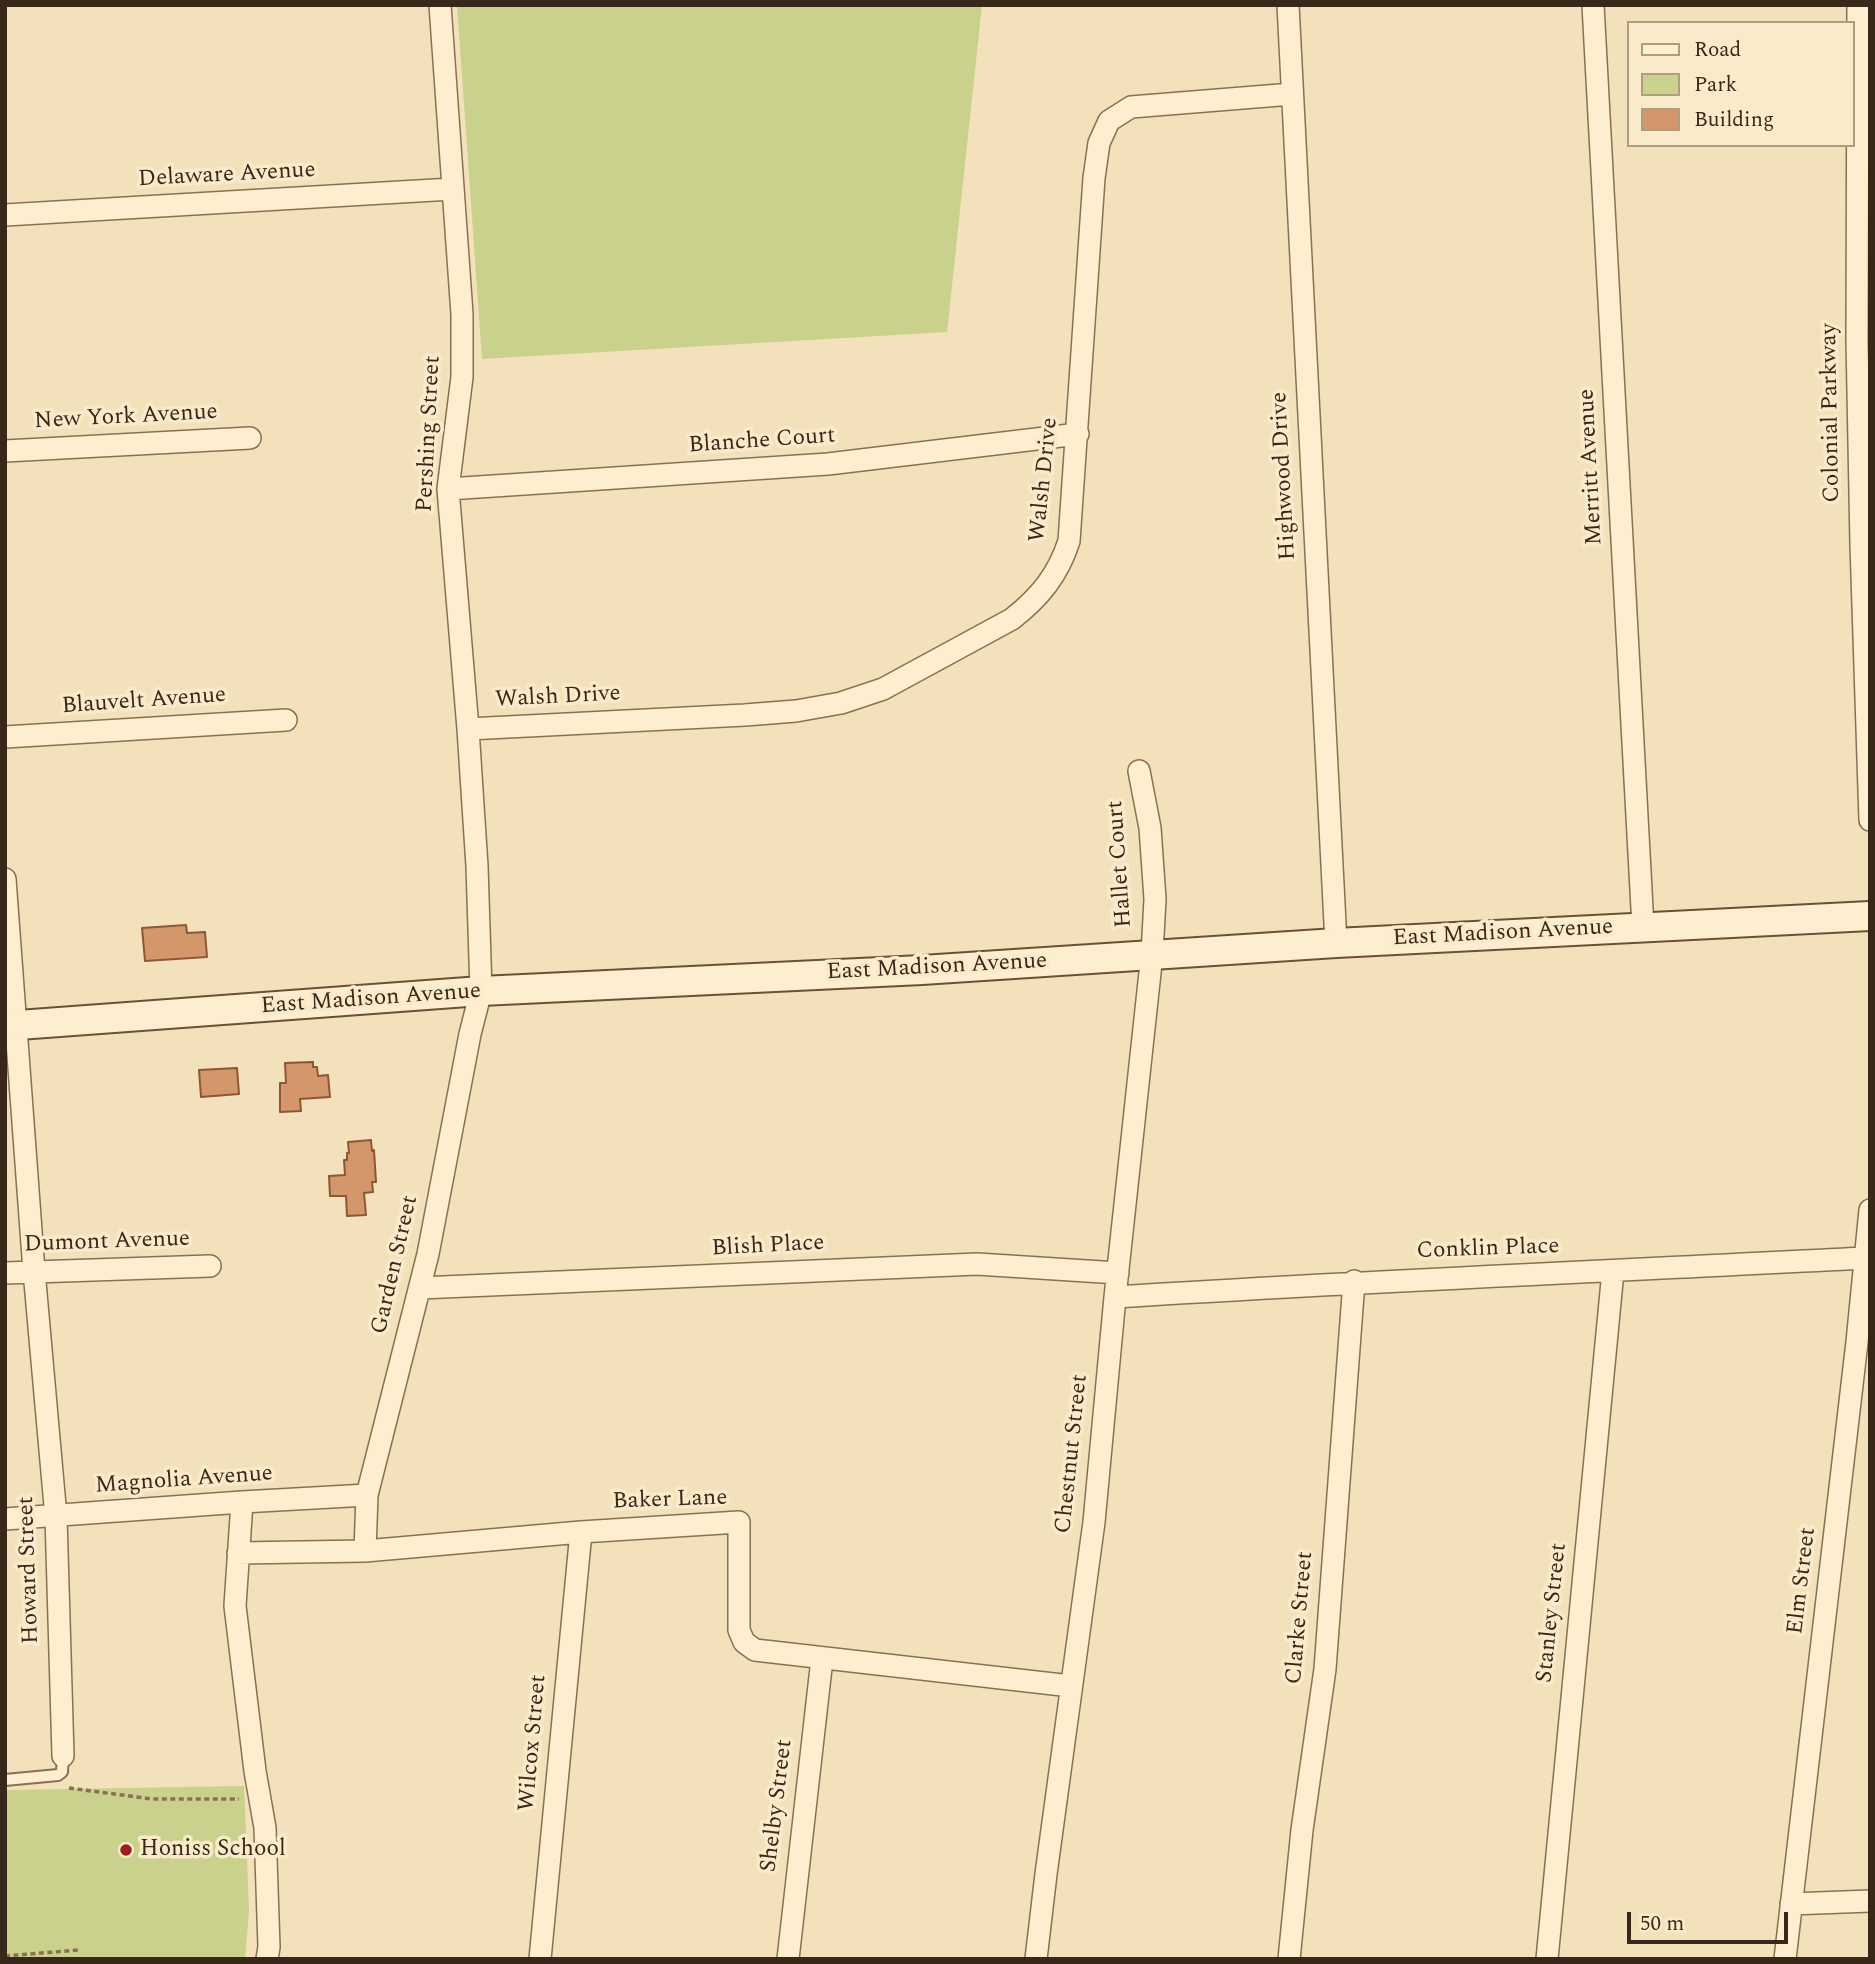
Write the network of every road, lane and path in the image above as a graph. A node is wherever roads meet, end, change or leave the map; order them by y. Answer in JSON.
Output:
{"nodes":[{"id":1,"x":440,"y":5,"type":"edge"},
{"id":2,"x":1288,"y":5,"type":"edge"},
{"id":3,"x":1592,"y":5,"type":"edge"},
{"id":4,"x":1858,"y":5,"type":"edge"},
{"id":5,"x":1292,"y":94,"type":"junction"},
{"id":6,"x":452,"y":189,"type":"junction"},
{"id":7,"x":5,"y":215,"type":"edge"},
{"id":8,"x":1077,"y":434,"type":"junction"},
{"id":9,"x":250,"y":438,"type":"dead end"},
{"id":10,"x":5,"y":451,"type":"edge"},
{"id":11,"x":448,"y":489,"type":"junction"},
{"id":12,"x":286,"y":720,"type":"dead end"},
{"id":13,"x":468,"y":729,"type":"junction"},
{"id":14,"x":5,"y":737,"type":"edge"},
{"id":15,"x":1139,"y":771,"type":"dead end"},
{"id":16,"x":1870,"y":820,"type":"edge"},
{"id":17,"x":5,"y":879,"type":"edge"},
{"id":18,"x":1870,"y":916,"type":"edge"},
{"id":19,"x":1643,"y":927,"type":"junction"},
{"id":20,"x":1336,"y":943,"type":"junction"},
{"id":21,"x":1152,"y":954,"type":"junction"},
{"id":22,"x":481,"y":992,"type":"junction"},
{"id":23,"x":11,"y":1026,"type":"edge"},
{"id":24,"x":1870,"y":1210,"type":"edge"},
{"id":25,"x":1864,"y":1258,"type":"junction"},
{"id":26,"x":210,"y":1266,"type":"dead end"},
{"id":27,"x":34,"y":1272,"type":"junction"},
{"id":28,"x":1613,"y":1272,"type":"junction"},
{"id":29,"x":5,"y":1273,"type":"edge"},
{"id":30,"x":1118,"y":1273,"type":"junction"},
{"id":31,"x":1354,"y":1282,"type":"junction"},
{"id":32,"x":420,"y":1288,"type":"junction"},
{"id":33,"x":1115,"y":1297,"type":"junction"},
{"id":34,"x":1863,"y":1341,"type":"edge"},
{"id":35,"x":367,"y":1495,"type":"junction"},
{"id":36,"x":242,"y":1502,"type":"junction"},
{"id":37,"x":55,"y":1517,"type":"junction"},
{"id":38,"x":5,"y":1519,"type":"edge"},
{"id":39,"x":581,"y":1532,"type":"junction"},
{"id":40,"x":365,"y":1551,"type":"junction"},
{"id":41,"x":238,"y":1553,"type":"junction"},
{"id":42,"x":822,"y":1659,"type":"junction"},
{"id":43,"x":1071,"y":1686,"type":"junction"},
{"id":44,"x":63,"y":1756,"type":"joint"},
{"id":45,"x":51,"y":1777,"type":"junction"},
{"id":46,"x":5,"y":1780,"type":"edge"},
{"id":47,"x":260,"y":1799,"type":"junction"},
{"id":48,"x":1870,"y":1901,"type":"edge"},
{"id":49,"x":1791,"y":1904,"type":"junction"},
{"id":50,"x":79,"y":1950,"type":"dead end"},
{"id":51,"x":5,"y":1956,"type":"edge"},
{"id":52,"x":267,"y":1959,"type":"edge"},
{"id":53,"x":540,"y":1959,"type":"edge"},
{"id":54,"x":789,"y":1959,"type":"edge"},
{"id":55,"x":1036,"y":1959,"type":"edge"},
{"id":56,"x":1289,"y":1959,"type":"edge"},
{"id":57,"x":1547,"y":1959,"type":"edge"},
{"id":58,"x":1785,"y":1959,"type":"edge"}],
"edges":[{"from":1,"to":6,"type":"street","name":"Pershing Street"},
{"from":2,"to":5,"type":"street","name":"Highwood Drive"},
{"from":3,"to":19,"type":"street","name":"Merritt Avenue"},
{"from":4,"to":16,"type":"street","name":"Colonial Parkway"},
{"from":5,"to":8,"type":"street","name":"Walsh Drive"},
{"from":5,"to":20,"type":"street","name":"Highwood Drive"},
{"from":6,"to":7,"type":"street","name":"Delaware Avenue"},
{"from":6,"to":11,"type":"street","name":"Pershing Street"},
{"from":8,"to":11,"type":"street","name":"Blanche Court"},
{"from":8,"to":13,"type":"street","name":"Walsh Drive"},
{"from":9,"to":10,"type":"street","name":"New York Avenue"},
{"from":11,"to":13,"type":"street","name":"Pershing Street"},
{"from":12,"to":14,"type":"street","name":"Blauvelt Avenue"},
{"from":13,"to":22,"type":"street","name":"Pershing Street"},
{"from":15,"to":21,"type":"street","name":"Hallet Court"},
{"from":17,"to":23,"type":"street","name":"Howard Street"},
{"from":18,"to":19,"type":"main road","name":"East Madison Avenue"},
{"from":19,"to":20,"type":"main road","name":"East Madison Avenue"},
{"from":20,"to":21,"type":"main road","name":"East Madison Avenue"},
{"from":21,"to":22,"type":"main road","name":"East Madison Avenue"},
{"from":21,"to":30,"type":"street","name":"Chestnut Street"},
{"from":22,"to":23,"type":"main road","name":"East Madison Avenue"},
{"from":22,"to":32,"type":"street","name":"Garden Street"},
{"from":23,"to":27,"type":"street","name":"Howard Street"},
{"from":24,"to":25,"type":"street","name":"Elm Street"},
{"from":25,"to":28,"type":"street","name":"Conklin Place"},
{"from":25,"to":34,"type":"street","name":"Elm Street"},
{"from":26,"to":27,"type":"street","name":"Dumont Avenue"},
{"from":27,"to":29,"type":"street","name":"Dumont Avenue"},
{"from":27,"to":37,"type":"street","name":"Howard Street"},
{"from":28,"to":31,"type":"street","name":"Conklin Place"},
{"from":28,"to":57,"type":"street","name":"Stanley Street"},
{"from":30,"to":32,"type":"street","name":"Blish Place"},
{"from":30,"to":33,"type":"street","name":"Chestnut Street"},
{"from":31,"to":33,"type":"street","name":"Conklin Place"},
{"from":31,"to":56,"type":"street","name":"Clarke Street"},
{"from":32,"to":35,"type":"street","name":"Garden Street"},
{"from":33,"to":43,"type":"street","name":"Chestnut Street"},
{"from":34,"to":49,"type":"street","name":"Elm Street"},
{"from":35,"to":36,"type":"street","name":"Magnolia Avenue"},
{"from":35,"to":40,"type":"street","name":"Garden Street"},
{"from":36,"to":37,"type":"street","name":"Magnolia Avenue"},
{"from":36,"to":41,"type":"street"},
{"from":37,"to":38,"type":"street","name":"Magnolia Avenue"},
{"from":37,"to":44,"type":"street","name":"Howard Street"},
{"from":39,"to":40,"type":"street","name":"Baker Lane"},
{"from":39,"to":42,"type":"street","name":"Baker Lane"},
{"from":39,"to":53,"type":"street","name":"Wilcox Street"},
{"from":40,"to":41,"type":"street","name":"Baker Lane"},
{"from":41,"to":47,"type":"street"},
{"from":42,"to":43,"type":"street","name":"Baker Lane"},
{"from":42,"to":54,"type":"street","name":"Shelby Street"},
{"from":43,"to":55,"type":"street","name":"Chestnut Street"},
{"from":44,"to":45,"type":"lane"},
{"from":45,"to":46,"type":"lane"},
{"from":45,"to":47,"type":"path"},
{"from":47,"to":52,"type":"street"},
{"from":48,"to":49,"type":"street"},
{"from":49,"to":58,"type":"street","name":"Elm Street"},
{"from":50,"to":51,"type":"path"}]}
